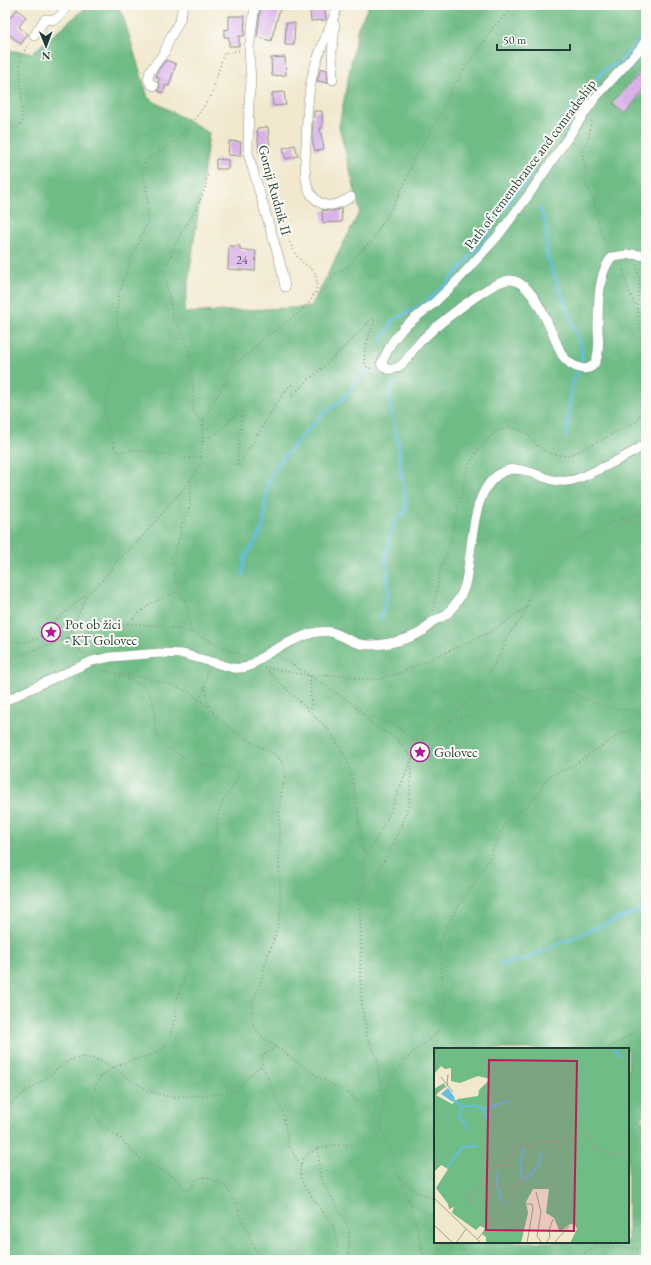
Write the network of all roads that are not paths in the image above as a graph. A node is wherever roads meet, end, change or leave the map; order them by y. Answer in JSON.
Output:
{"nodes":[{"id":1,"x":67,"y":5,"type":"edge"},
{"id":2,"x":183,"y":5,"type":"edge"},
{"id":3,"x":255,"y":5,"type":"edge"},
{"id":4,"x":337,"y":8,"type":"edge"},
{"id":5,"x":34,"y":36,"type":"road end"},
{"id":6,"x":646,"y":40,"type":"edge"},
{"id":7,"x":333,"y":80,"type":"dead end"},
{"id":8,"x":154,"y":86,"type":"dead end"},
{"id":9,"x":351,"y":197,"type":"dead end"},
{"id":10,"x":646,"y":256,"type":"edge"},
{"id":11,"x":285,"y":287,"type":"dead end"},
{"id":12,"x":646,"y":444,"type":"edge"},
{"id":13,"x":5,"y":701,"type":"edge"}],
"edges":[{"from":1,"to":5,"type":"street"},
{"from":2,"to":8,"type":"street"},
{"from":3,"to":11,"type":"street","name":"Gornji Rudnik II"},
{"from":4,"to":7,"type":"street"},
{"from":4,"to":9,"type":"street"},
{"from":6,"to":10,"type":"street","name":"Path of remembrance and comradeship"},
{"from":12,"to":13,"type":"street"}]}
